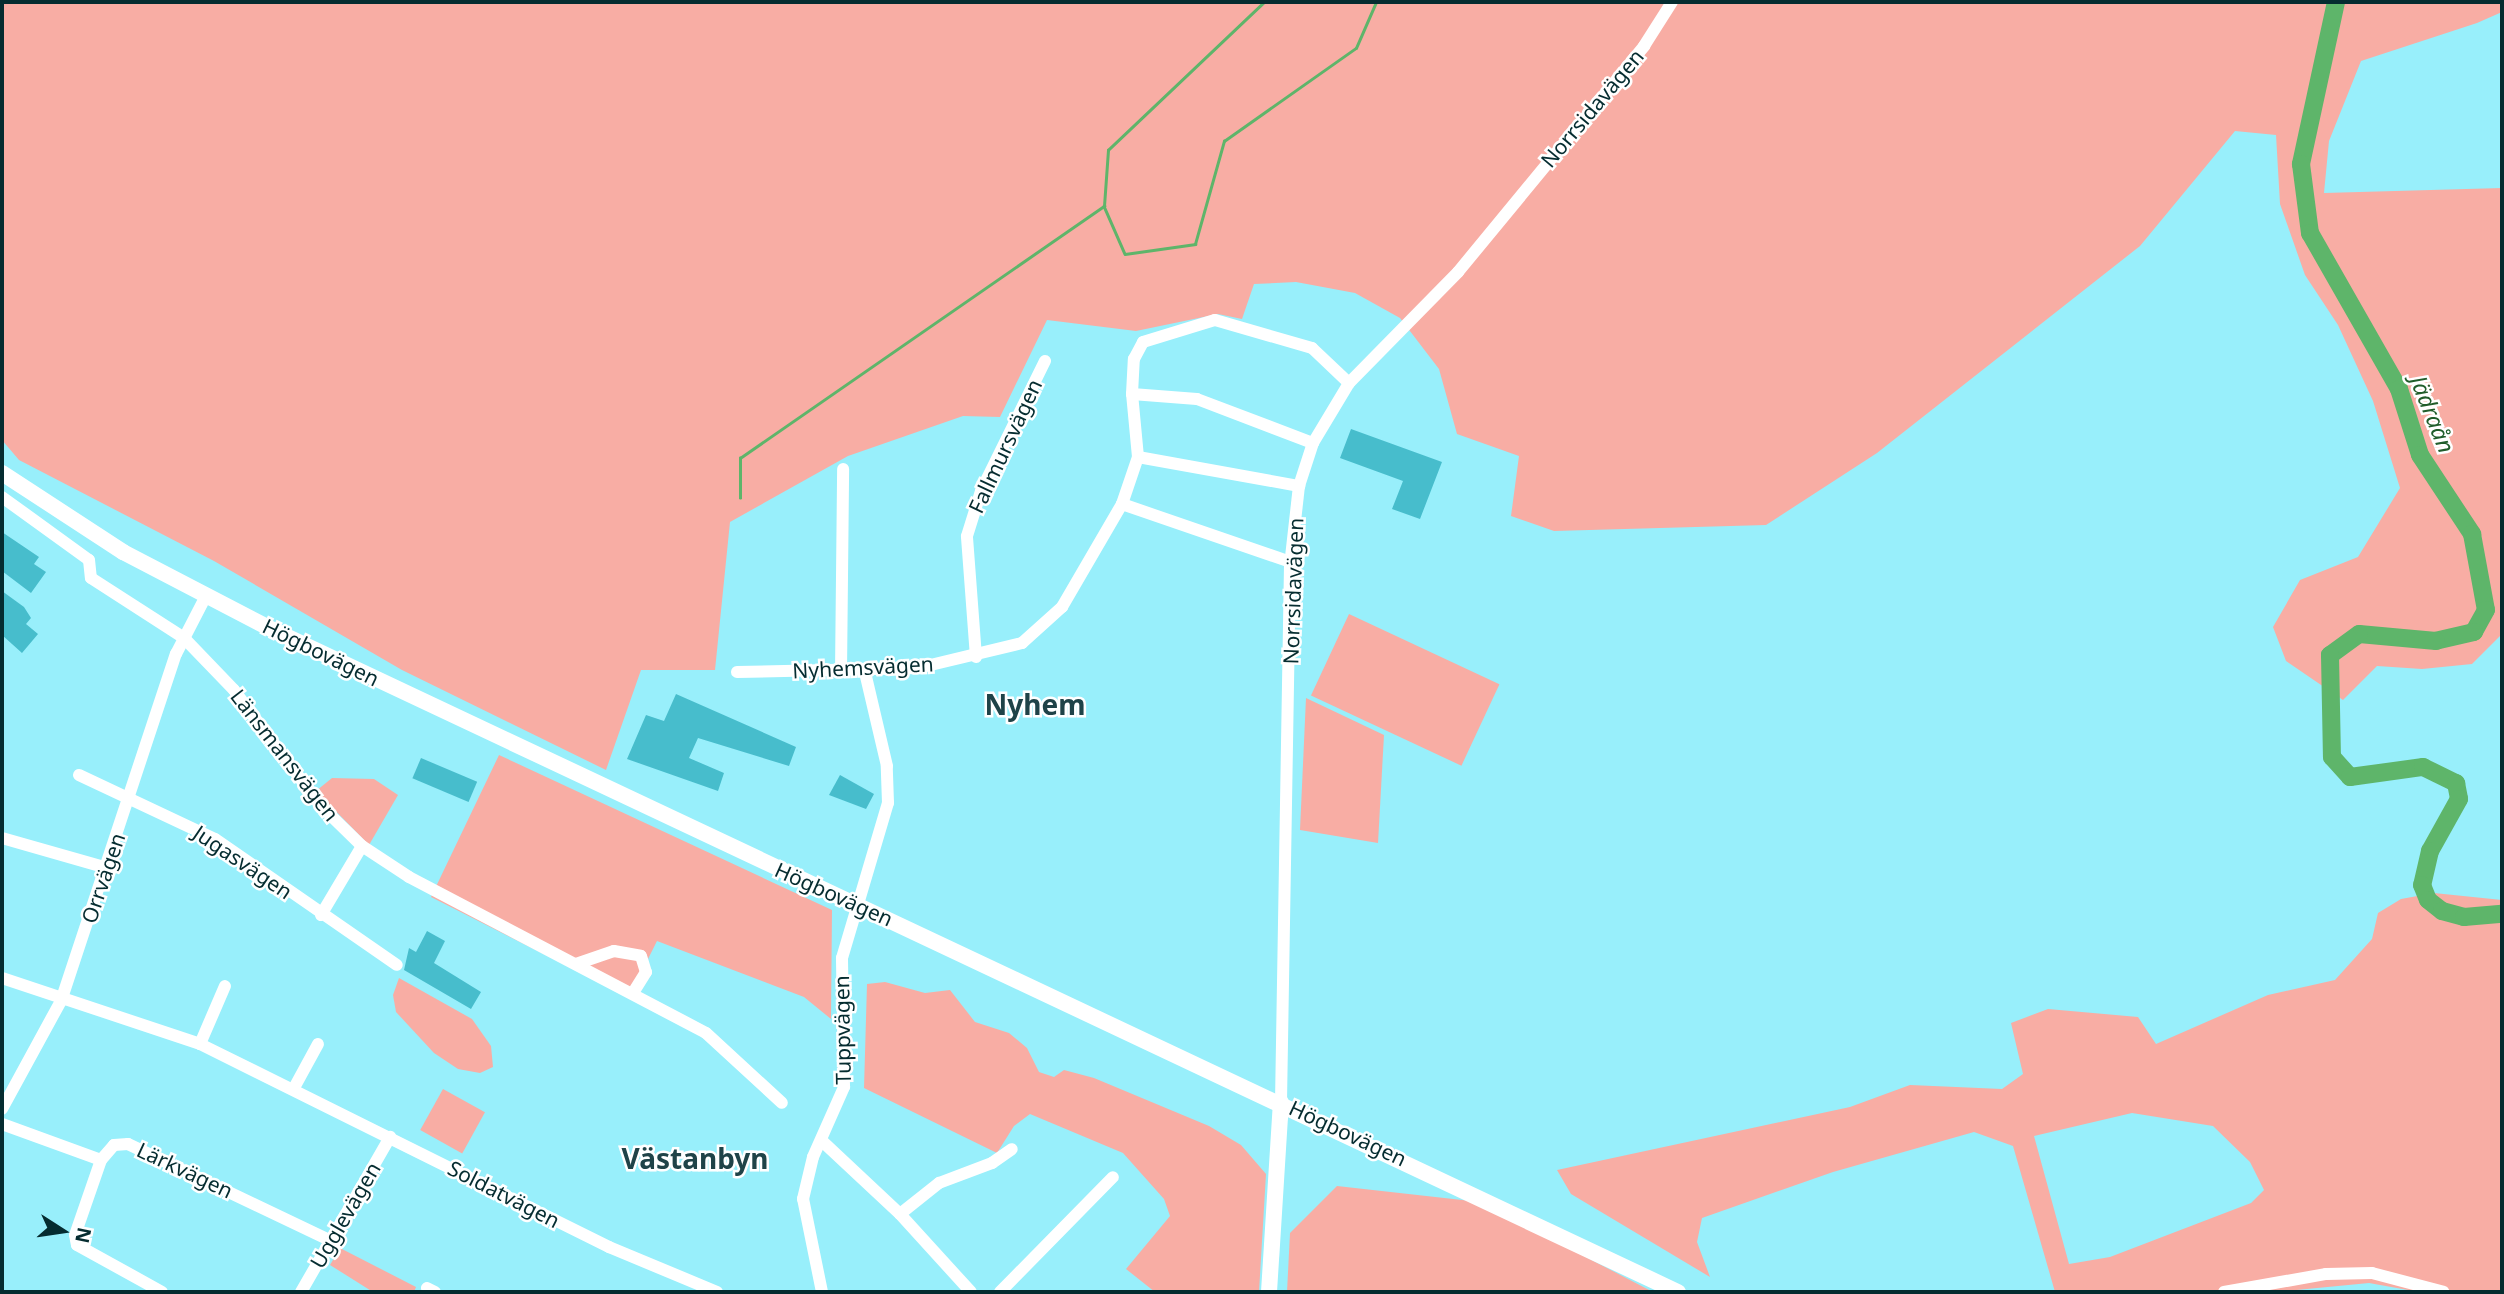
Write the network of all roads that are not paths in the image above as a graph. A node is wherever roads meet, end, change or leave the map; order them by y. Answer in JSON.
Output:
{"nodes":[{"id":1,"x":1672,"y":2,"type":"edge"},
{"id":2,"x":1045,"y":361,"type":"dead end"},
{"id":3,"x":1349,"y":383,"type":"junction"},
{"id":4,"x":1132,"y":394,"type":"junction"},
{"id":5,"x":1313,"y":443,"type":"junction"},
{"id":6,"x":1138,"y":457,"type":"junction"},
{"id":7,"x":842,"y":469,"type":"dead end"},
{"id":8,"x":2,"y":472,"type":"edge"},
{"id":9,"x":1299,"y":486,"type":"junction"},
{"id":10,"x":2,"y":498,"type":"edge"},
{"id":11,"x":1122,"y":504,"type":"junction"},
{"id":12,"x":1290,"y":562,"type":"junction"},
{"id":13,"x":206,"y":596,"type":"junction"},
{"id":14,"x":184,"y":638,"type":"junction"},
{"id":15,"x":975,"y":657,"type":"junction"},
{"id":16,"x":737,"y":672,"type":"dead end"},
{"id":17,"x":841,"y":672,"type":"junction"},
{"id":18,"x":864,"y":672,"type":"junction"},
{"id":19,"x":79,"y":775,"type":"dead end"},
{"id":20,"x":130,"y":799,"type":"junction"},
{"id":21,"x":2,"y":838,"type":"edge"},
{"id":22,"x":362,"y":846,"type":"junction"},
{"id":23,"x":107,"y":868,"type":"junction"},
{"id":24,"x":857,"y":904,"type":"junction"},
{"id":25,"x":321,"y":915,"type":"junction"},
{"id":26,"x":576,"y":964,"type":"junction"},
{"id":27,"x":397,"y":965,"type":"dead end"},
{"id":28,"x":2,"y":978,"type":"edge"},
{"id":29,"x":225,"y":986,"type":"dead end"},
{"id":30,"x":633,"y":993,"type":"junction"},
{"id":31,"x":61,"y":1001,"type":"junction"},
{"id":32,"x":200,"y":1044,"type":"junction"},
{"id":33,"x":318,"y":1044,"type":"dead end"},
{"id":34,"x":294,"y":1088,"type":"junction"},
{"id":35,"x":1280,"y":1102,"type":"junction"},
{"id":36,"x":782,"y":1103,"type":"dead end"},
{"id":37,"x":2,"y":1109,"type":"edge"},
{"id":38,"x":2,"y":1124,"type":"edge"},
{"id":39,"x":390,"y":1138,"type":"junction"},
{"id":40,"x":821,"y":1141,"type":"junction"},
{"id":41,"x":1012,"y":1149,"type":"dead end"},
{"id":42,"x":101,"y":1160,"type":"junction"},
{"id":43,"x":1113,"y":1177,"type":"dead end"},
{"id":44,"x":900,"y":1214,"type":"junction"},
{"id":45,"x":331,"y":1241,"type":"junction"},
{"id":46,"x":162,"y":1292,"type":"edge"},
{"id":47,"x":301,"y":1292,"type":"edge"},
{"id":48,"x":717,"y":1292,"type":"edge"},
{"id":49,"x":822,"y":1292,"type":"edge"},
{"id":50,"x":971,"y":1292,"type":"edge"},
{"id":51,"x":1000,"y":1292,"type":"edge"},
{"id":52,"x":1269,"y":1292,"type":"edge"},
{"id":53,"x":1678,"y":1292,"type":"edge"},
{"id":54,"x":2224,"y":1292,"type":"edge"},
{"id":55,"x":2444,"y":1292,"type":"edge"}],
"edges":[{"from":1,"to":3,"type":"street","name":"Norrsidavägen"},
{"from":2,"to":15,"type":"street","name":"Fallmursvägen"},
{"from":3,"to":4,"type":"street"},
{"from":3,"to":5,"type":"street","name":"Norrsidavägen"},
{"from":4,"to":5,"type":"street"},
{"from":4,"to":6,"type":"street","name":"Nyhemsvägen"},
{"from":5,"to":9,"type":"street","name":"Norrsidavägen"},
{"from":6,"to":9,"type":"street"},
{"from":6,"to":11,"type":"street","name":"Nyhemsvägen"},
{"from":7,"to":17,"type":"street"},
{"from":8,"to":13,"type":"main road","name":"Högbovägen"},
{"from":9,"to":12,"type":"street","name":"Norrsidavägen"},
{"from":10,"to":14,"type":"street"},
{"from":11,"to":12,"type":"street"},
{"from":11,"to":15,"type":"street","name":"Nyhemsvägen"},
{"from":12,"to":35,"type":"street","name":"Norrsidavägen"},
{"from":13,"to":14,"type":"street","name":"Orrvägen"},
{"from":13,"to":24,"type":"main road","name":"Högbovägen"},
{"from":14,"to":20,"type":"street","name":"Orrvägen"},
{"from":14,"to":22,"type":"street","name":"Länsmansvägen"},
{"from":15,"to":18,"type":"street","name":"Nyhemsvägen"},
{"from":16,"to":17,"type":"street","name":"Nyhemsvägen"},
{"from":17,"to":18,"type":"street","name":"Nyhemsvägen"},
{"from":18,"to":24,"type":"street","name":"Tuppvägen"},
{"from":19,"to":20,"type":"street","name":"Jugasvägen"},
{"from":20,"to":23,"type":"street","name":"Orrvägen"},
{"from":20,"to":25,"type":"street","name":"Jugasvägen"},
{"from":21,"to":23,"type":"street"},
{"from":22,"to":25,"type":"street"},
{"from":22,"to":26,"type":"street","name":"Länsmansvägen"},
{"from":23,"to":31,"type":"street","name":"Orrvägen"},
{"from":24,"to":35,"type":"main road","name":"Högbovägen"},
{"from":24,"to":40,"type":"street","name":"Tuppvägen"},
{"from":25,"to":27,"type":"street","name":"Jugasvägen"},
{"from":26,"to":30,"type":"street","name":"Länsmansvägen"},
{"from":26,"to":30,"type":"street"},
{"from":28,"to":31,"type":"street","name":"Soldatvägen"},
{"from":29,"to":32,"type":"street"},
{"from":30,"to":36,"type":"street","name":"Länsmansvägen"},
{"from":31,"to":32,"type":"street","name":"Soldatvägen"},
{"from":31,"to":37,"type":"street","name":"Orrvägen"},
{"from":32,"to":34,"type":"street","name":"Soldatvägen"},
{"from":33,"to":34,"type":"street"},
{"from":34,"to":39,"type":"street","name":"Soldatvägen"},
{"from":35,"to":52,"type":"main road"},
{"from":35,"to":53,"type":"main road","name":"Högbovägen"},
{"from":38,"to":42,"type":"street"},
{"from":39,"to":45,"type":"street","name":"Ugglevägen"},
{"from":39,"to":48,"type":"street","name":"Soldatvägen"},
{"from":40,"to":44,"type":"street"},
{"from":40,"to":49,"type":"street","name":"Tuppvägen"},
{"from":41,"to":44,"type":"street"},
{"from":42,"to":45,"type":"street","name":"Lärkvägen"},
{"from":42,"to":46,"type":"street"},
{"from":43,"to":51,"type":"street"},
{"from":44,"to":50,"type":"street"},
{"from":45,"to":47,"type":"street","name":"Ugglevägen"},
{"from":54,"to":55,"type":"street"}]}
